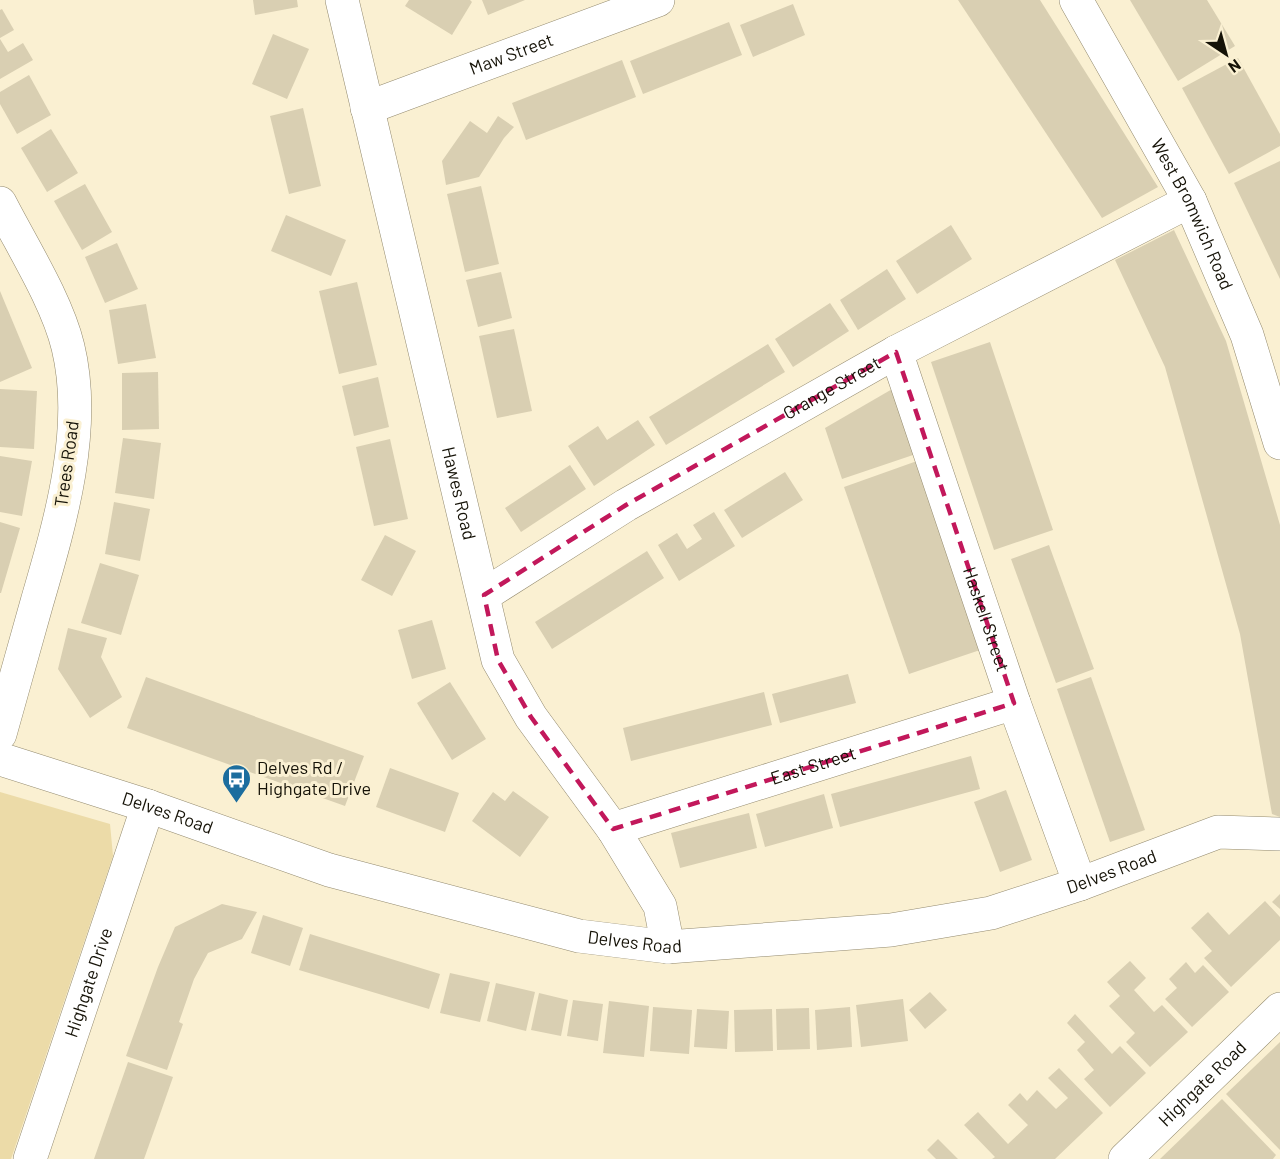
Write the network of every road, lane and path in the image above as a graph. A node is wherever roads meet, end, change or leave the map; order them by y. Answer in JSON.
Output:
{"nodes":[{"id":1,"x":342,"y":0,"type":"edge"},
{"id":2,"x":658,"y":0,"type":"edge"},
{"id":3,"x":1076,"y":0,"type":"edge"},
{"id":4,"x":367,"y":108,"type":"junction"},
{"id":5,"x":1190,"y":201,"type":"junction"},
{"id":6,"x":0,"y":203,"type":"edge"},
{"id":7,"x":896,"y":352,"type":"junction"},
{"id":8,"x":1280,"y":443,"type":"edge"},
{"id":9,"x":484,"y":596,"type":"junction"},
{"id":10,"x":1014,"y":704,"type":"junction"},
{"id":11,"x":0,"y":734,"type":"edge"},
{"id":12,"x":0,"y":759,"type":"edge"},
{"id":13,"x":148,"y":806,"type":"junction"},
{"id":14,"x":613,"y":829,"type":"junction"},
{"id":15,"x":1280,"y":834,"type":"edge"},
{"id":16,"x":1080,"y":885,"type":"junction"},
{"id":17,"x":668,"y":947,"type":"junction"},
{"id":18,"x":1280,"y":1008,"type":"edge"},
{"id":19,"x":30,"y":1159,"type":"edge"},
{"id":20,"x":1125,"y":1159,"type":"edge"}],
"edges":[{"from":1,"to":4,"type":"street","name":"Hawes Road"},
{"from":2,"to":4,"type":"street","name":"Maw Street"},
{"from":3,"to":5,"type":"street","name":"West Bromwich Road"},
{"from":4,"to":9,"type":"street","name":"Hawes Road"},
{"from":5,"to":7,"type":"street","name":"Grange Street"},
{"from":5,"to":8,"type":"street","name":"West Bromwich Road"},
{"from":6,"to":11,"type":"street","name":"Trees Road"},
{"from":7,"to":9,"type":"street","name":"Grange Street"},
{"from":7,"to":10,"type":"street","name":"Haskell Street"},
{"from":9,"to":14,"type":"street","name":"Hawes Road"},
{"from":10,"to":14,"type":"street","name":"East Street"},
{"from":10,"to":16,"type":"street","name":"Haskell Street"},
{"from":12,"to":13,"type":"street","name":"Delves Road"},
{"from":13,"to":17,"type":"street","name":"Delves Road"},
{"from":13,"to":19,"type":"street","name":"Highgate Drive"},
{"from":14,"to":17,"type":"street","name":"Hawes Road"},
{"from":15,"to":16,"type":"street","name":"Delves Road"},
{"from":16,"to":17,"type":"street","name":"Delves Road"},
{"from":18,"to":20,"type":"street","name":"Highgate Road"}]}
